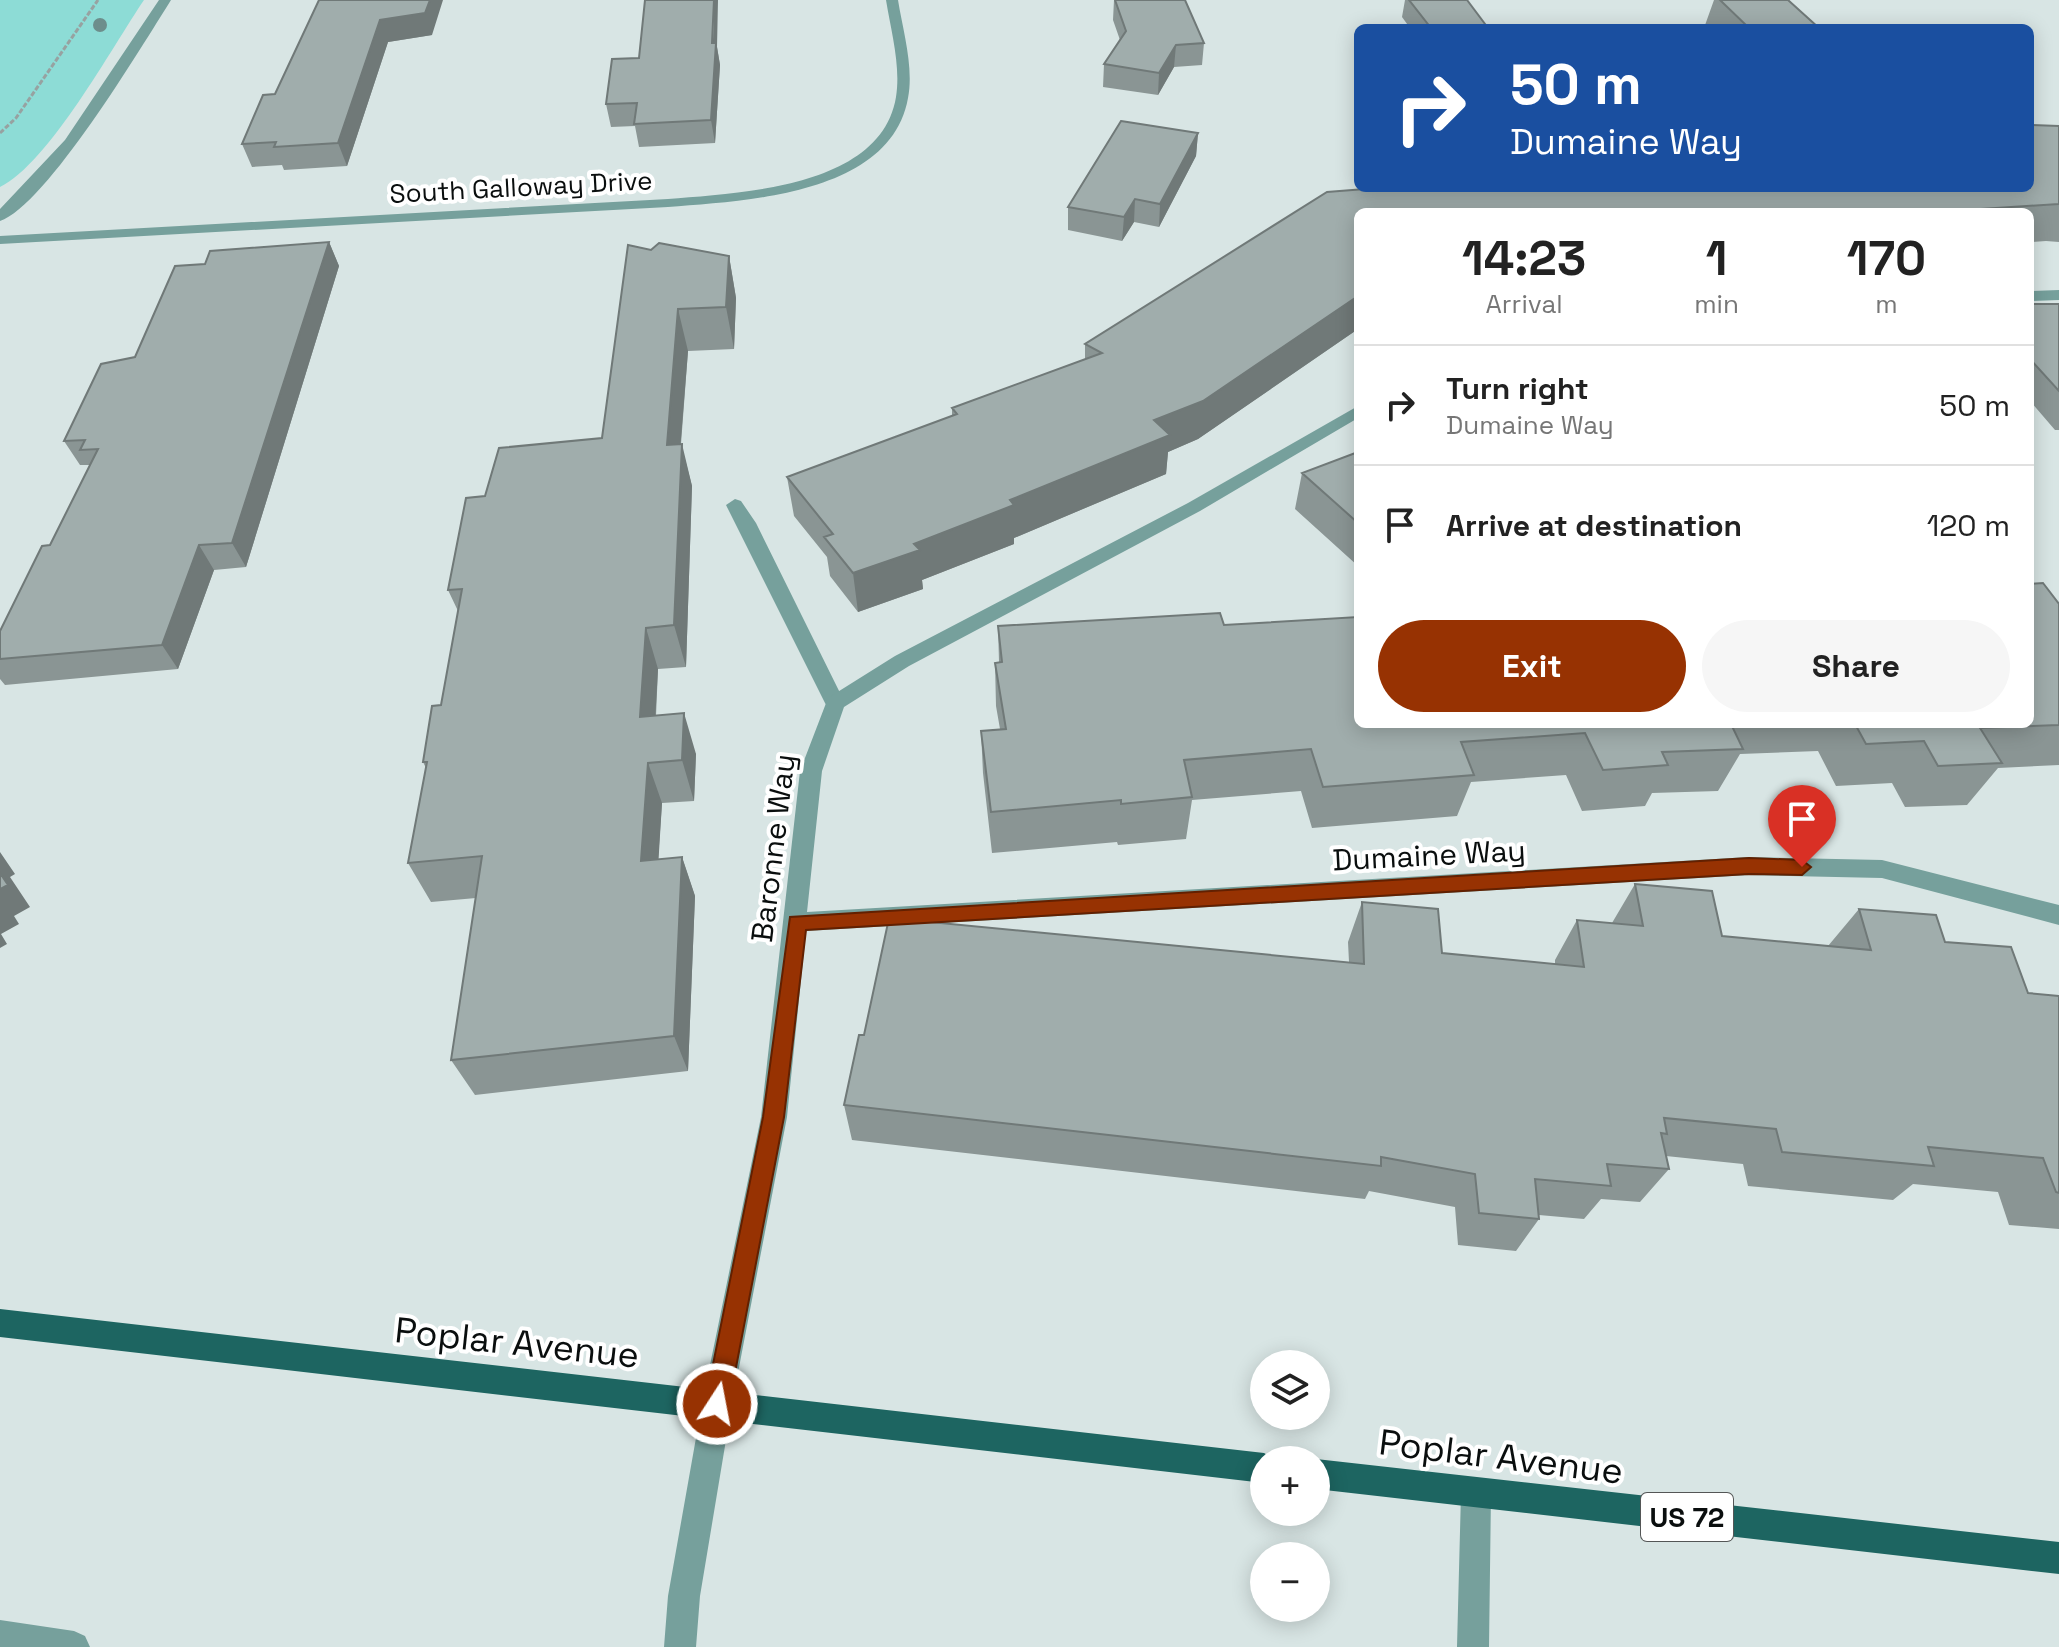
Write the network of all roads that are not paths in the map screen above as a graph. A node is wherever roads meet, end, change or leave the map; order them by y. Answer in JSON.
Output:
{"nodes":[{"id":1,"x":165,"y":0,"type":"edge"},
{"id":2,"x":892,"y":0,"type":"edge"},
{"id":3,"x":0,"y":217,"type":"edge"},
{"id":4,"x":0,"y":240,"type":"edge"},
{"id":5,"x":2059,"y":295,"type":"edge"},
{"id":6,"x":2034,"y":296,"type":"edge"},
{"id":7,"x":1354,"y":413,"type":"edge"},
{"id":8,"x":735,"y":505,"type":"dead end"},
{"id":9,"x":835,"y":703,"type":"junction"},
{"id":10,"x":2059,"y":915,"type":"edge"},
{"id":11,"x":797,"y":922,"type":"junction"},
{"id":12,"x":0,"y":1323,"type":"edge"},
{"id":13,"x":717,"y":1404,"type":"junction"},
{"id":14,"x":1250,"y":1466,"type":"edge"},
{"id":15,"x":1330,"y":1476,"type":"edge"},
{"id":16,"x":1476,"y":1493,"type":"junction"},
{"id":17,"x":2059,"y":1558,"type":"edge"},
{"id":18,"x":0,"y":1636,"type":"edge"},
{"id":19,"x":74,"y":1647,"type":"edge"},
{"id":20,"x":680,"y":1647,"type":"edge"},
{"id":21,"x":1473,"y":1647,"type":"edge"}],
"edges":[{"from":1,"to":3,"type":"street"},
{"from":2,"to":4,"type":"street","name":"South Galloway Drive"},
{"from":5,"to":6,"type":"street"},
{"from":7,"to":9,"type":"street"},
{"from":8,"to":9,"type":"street"},
{"from":9,"to":11,"type":"street","name":"Baronne Way"},
{"from":10,"to":11,"type":"street","name":"Dumaine Way"},
{"from":11,"to":13,"type":"street","name":"Baronne Way"},
{"from":12,"to":13,"type":"main road","name":"Poplar Avenue"},
{"from":13,"to":14,"type":"main road","name":"Poplar Avenue"},
{"from":13,"to":20,"type":"street","name":"Baronne Way"},
{"from":15,"to":16,"type":"main road","name":"Poplar Avenue","number":"US 72"},
{"from":16,"to":17,"type":"main road","name":"Poplar Avenue","number":"US 72"},
{"from":16,"to":21,"type":"street"},
{"from":18,"to":19,"type":"street"}]}
